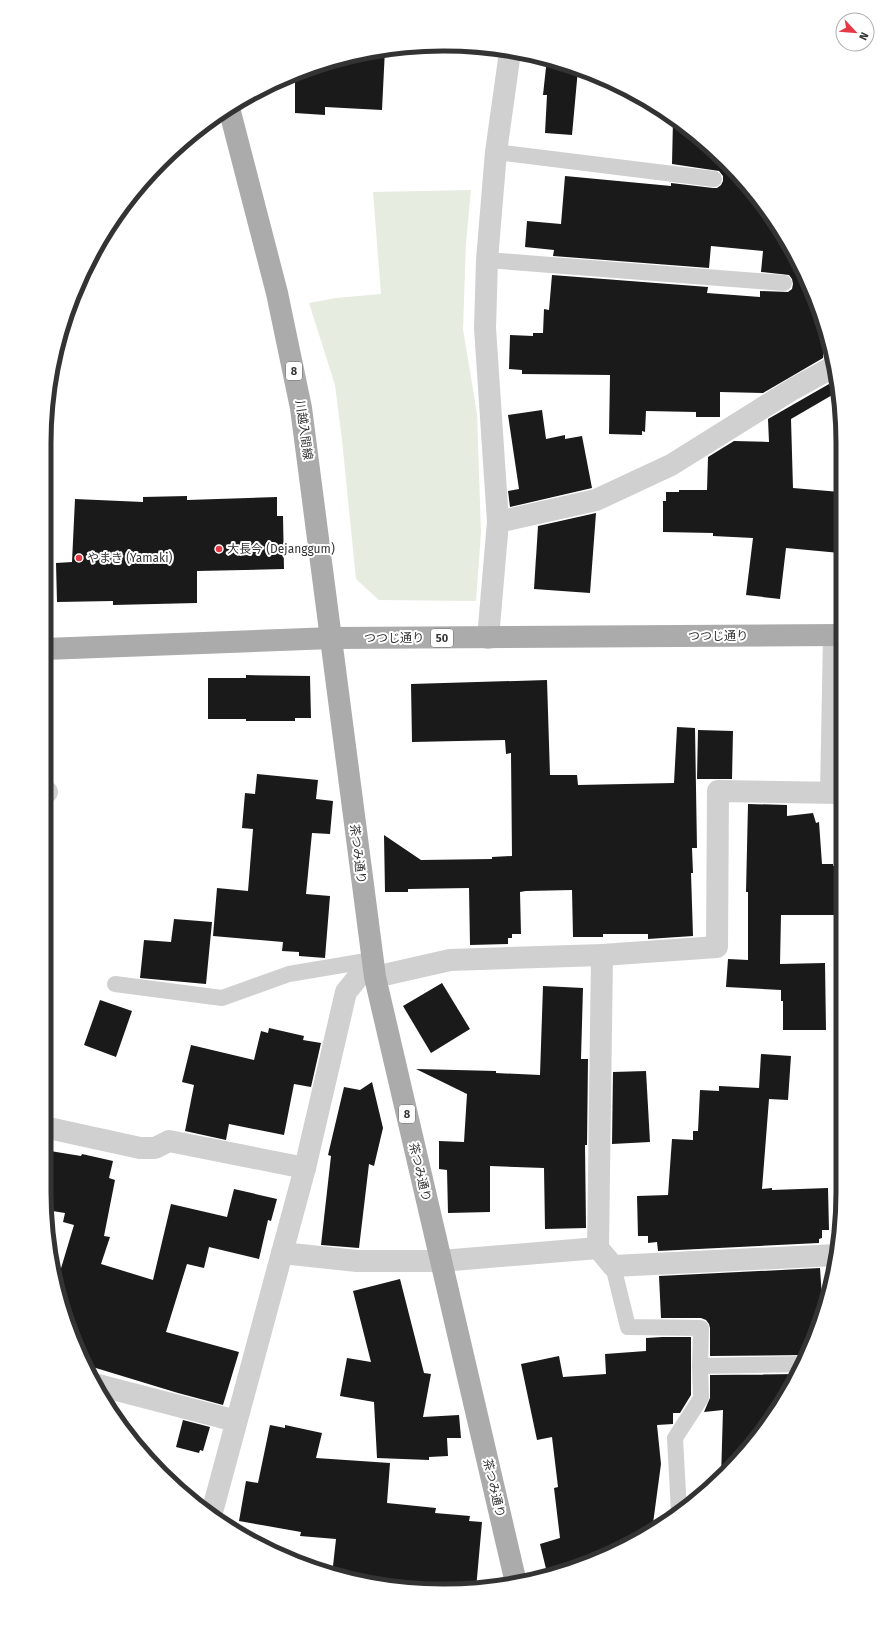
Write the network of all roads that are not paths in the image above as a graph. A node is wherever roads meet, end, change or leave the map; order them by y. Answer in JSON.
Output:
{"nodes":[{"id":1,"x":509,"y":57,"type":"edge"},
{"id":2,"x":230,"y":114,"type":"edge"},
{"id":3,"x":496,"y":152,"type":"junction"},
{"id":4,"x":714,"y":179,"type":"dead end"},
{"id":5,"x":487,"y":260,"type":"junction"},
{"id":6,"x":784,"y":283,"type":"dead end"},
{"id":7,"x":828,"y":369,"type":"edge"},
{"id":8,"x":498,"y":522,"type":"junction"},
{"id":9,"x":836,"y":636,"type":"edge"},
{"id":10,"x":332,"y":638,"type":"junction"},
{"id":11,"x":488,"y":638,"type":"junction"},
{"id":12,"x":51,"y":649,"type":"edge"},
{"id":13,"x":834,"y":793,"type":"edge"},
{"id":14,"x":602,"y":955,"type":"junction"},
{"id":15,"x":373,"y":969,"type":"junction"},
{"id":16,"x":115,"y":984,"type":"dead end"},
{"id":17,"x":51,"y":1129,"type":"edge"},
{"id":18,"x":305,"y":1168,"type":"junction"},
{"id":19,"x":598,"y":1248,"type":"junction"},
{"id":20,"x":282,"y":1252,"type":"junction"},
{"id":21,"x":831,"y":1255,"type":"edge"},
{"id":22,"x":441,"y":1261,"type":"junction"},
{"id":23,"x":613,"y":1266,"type":"junction"},
{"id":24,"x":796,"y":1364,"type":"edge"},
{"id":25,"x":700,"y":1366,"type":"junction"},
{"id":26,"x":103,"y":1386,"type":"edge"},
{"id":27,"x":236,"y":1421,"type":"junction"},
{"id":28,"x":679,"y":1506,"type":"edge"},
{"id":29,"x":213,"y":1509,"type":"edge"},
{"id":30,"x":515,"y":1577,"type":"edge"}],
"edges":[{"from":1,"to":3,"type":"street"},
{"from":2,"to":10,"type":"main road","name":"川越入間線","number":"8"},
{"from":3,"to":4,"type":"lane"},
{"from":3,"to":5,"type":"street"},
{"from":5,"to":6,"type":"lane"},
{"from":5,"to":8,"type":"street"},
{"from":7,"to":8,"type":"street"},
{"from":8,"to":11,"type":"street"},
{"from":9,"to":11,"type":"main road","name":"つつじ通り","number":"50"},
{"from":9,"to":13,"type":"lane"},
{"from":10,"to":11,"type":"main road","name":"つつじ通り","number":"50"},
{"from":10,"to":12,"type":"main road","name":"つつじ通り","number":"50"},
{"from":10,"to":15,"type":"main road","name":"茶つみ通り","number":"8"},
{"from":13,"to":14,"type":"street"},
{"from":14,"to":15,"type":"street"},
{"from":14,"to":19,"type":"street"},
{"from":15,"to":16,"type":"lane"},
{"from":15,"to":18,"type":"street"},
{"from":15,"to":22,"type":"main road","name":"茶つみ通り","number":"8"},
{"from":17,"to":18,"type":"street"},
{"from":18,"to":20,"type":"street"},
{"from":19,"to":22,"type":"street"},
{"from":19,"to":23,"type":"street"},
{"from":20,"to":22,"type":"street"},
{"from":20,"to":27,"type":"street"},
{"from":21,"to":23,"type":"street"},
{"from":22,"to":30,"type":"main road","name":"茶つみ通り","number":"8"},
{"from":23,"to":25,"type":"lane"},
{"from":24,"to":25,"type":"lane"},
{"from":25,"to":28,"type":"lane"},
{"from":26,"to":27,"type":"street"},
{"from":27,"to":29,"type":"street"}]}
